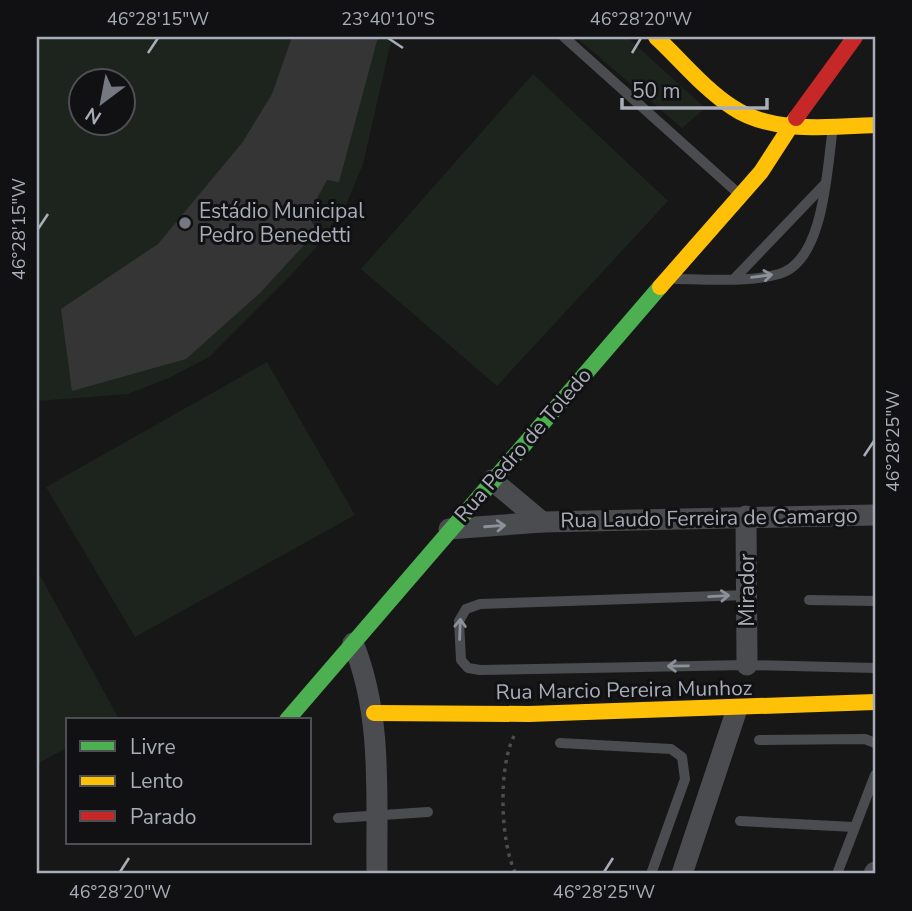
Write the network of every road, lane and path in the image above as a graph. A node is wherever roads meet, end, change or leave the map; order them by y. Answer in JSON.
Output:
{"nodes":[{"id":1,"x":564,"y":37,"type":"edge"},
{"id":2,"x":656,"y":37,"type":"edge"},
{"id":3,"x":855,"y":37,"type":"edge"},
{"id":4,"x":760,"y":121,"type":"junction"},
{"id":5,"x":791,"y":124,"type":"junction"},
{"id":6,"x":875,"y":125,"type":"edge"},
{"id":7,"x":834,"y":126,"type":"junction"},
{"id":8,"x":761,"y":172,"type":"junction"},
{"id":9,"x":824,"y":185,"type":"junction"},
{"id":10,"x":741,"y":196,"type":"junction"},
{"id":11,"x":735,"y":278,"type":"junction"},
{"id":12,"x":670,"y":279,"type":"junction"},
{"id":13,"x":492,"y":480,"type":"junction"},
{"id":14,"x":875,"y":515,"type":"edge"},
{"id":15,"x":746,"y":516,"type":"junction"},
{"id":16,"x":542,"y":522,"type":"junction"},
{"id":17,"x":449,"y":529,"type":"junction"},
{"id":18,"x":747,"y":595,"type":"junction"},
{"id":19,"x":809,"y":600,"type":"dead end"},
{"id":20,"x":875,"y":601,"type":"edge"},
{"id":21,"x":353,"y":643,"type":"junction"},
{"id":22,"x":747,"y":665,"type":"junction"},
{"id":23,"x":875,"y":668,"type":"edge"},
{"id":24,"x":875,"y":702,"type":"edge"},
{"id":25,"x":737,"y":709,"type":"junction"},
{"id":26,"x":374,"y":712,"type":"junction"},
{"id":27,"x":529,"y":714,"type":"junction"},
{"id":28,"x":290,"y":718,"type":"edge"},
{"id":29,"x":759,"y":740,"type":"dead end"},
{"id":30,"x":560,"y":743,"type":"dead end"},
{"id":31,"x":875,"y":743,"type":"edge"},
{"id":32,"x":875,"y":775,"type":"edge"},
{"id":33,"x":428,"y":812,"type":"dead end"},
{"id":34,"x":376,"y":815,"type":"junction"},
{"id":35,"x":338,"y":818,"type":"dead end"},
{"id":36,"x":740,"y":821,"type":"dead end"},
{"id":37,"x":854,"y":827,"type":"junction"},
{"id":38,"x":377,"y":874,"type":"edge"},
{"id":39,"x":516,"y":874,"type":"edge"},
{"id":40,"x":650,"y":874,"type":"edge"},
{"id":41,"x":682,"y":874,"type":"edge"},
{"id":42,"x":837,"y":874,"type":"edge"}],
"edges":[{"from":1,"to":10,"type":"lane"},
{"from":2,"to":4,"type":"street"},
{"from":3,"to":5,"type":"street","name":"Rua Pedro de Toledo"},
{"from":4,"to":5,"type":"street"},
{"from":4,"to":8,"type":"street"},
{"from":5,"to":7,"type":"street"},
{"from":5,"to":8,"type":"street","name":"Rua Pedro de Toledo"},
{"from":6,"to":7,"type":"street"},
{"from":7,"to":9,"type":"lane"},
{"from":8,"to":10,"type":"street","name":"Rua Pedro de Toledo"},
{"from":9,"to":11,"type":"lane"},
{"from":11,"to":9,"type":"lane","one_way":true},
{"from":10,"to":12,"type":"street","name":"Rua Pedro de Toledo"},
{"from":11,"to":12,"type":"lane"},
{"from":12,"to":13,"type":"street","name":"Rua Pedro de Toledo"},
{"from":13,"to":16,"type":"street","name":"Rua Laudo Ferreira de Camargo"},
{"from":13,"to":17,"type":"street","name":"Rua Pedro de Toledo"},
{"from":14,"to":15,"type":"street","name":"Rua Laudo Ferreira de Camargo"},
{"from":15,"to":16,"type":"street","name":"Rua Laudo Ferreira de Camargo"},
{"from":15,"to":18,"type":"street","name":"Mirador"},
{"from":17,"to":16,"type":"street","name":"Rua Laudo Ferreira de Camargo","one_way":true},
{"from":17,"to":21,"type":"street","name":"Rua Pedro de Toledo"},
{"from":18,"to":22,"type":"street","name":"Mirador"},
{"from":22,"to":18,"type":"lane","one_way":true},
{"from":19,"to":20,"type":"lane"},
{"from":21,"to":26,"type":"street"},
{"from":21,"to":28,"type":"street","name":"Rua Pedro de Toledo"},
{"from":22,"to":23,"type":"lane"},
{"from":24,"to":25,"type":"street","name":"Rua Marcio Pereira Munhoz"},
{"from":25,"to":27,"type":"street","name":"Rua Marcio Pereira Munhoz"},
{"from":25,"to":41,"type":"street"},
{"from":26,"to":27,"type":"street","name":"Rua Marcio Pereira Munhoz"},
{"from":26,"to":34,"type":"street"},
{"from":27,"to":39,"type":"path"},
{"from":29,"to":31,"type":"lane"},
{"from":30,"to":40,"type":"lane"},
{"from":32,"to":37,"type":"lane"},
{"from":33,"to":34,"type":"lane"},
{"from":34,"to":35,"type":"lane"},
{"from":34,"to":38,"type":"street"},
{"from":36,"to":37,"type":"lane"},
{"from":37,"to":42,"type":"lane"}]}
